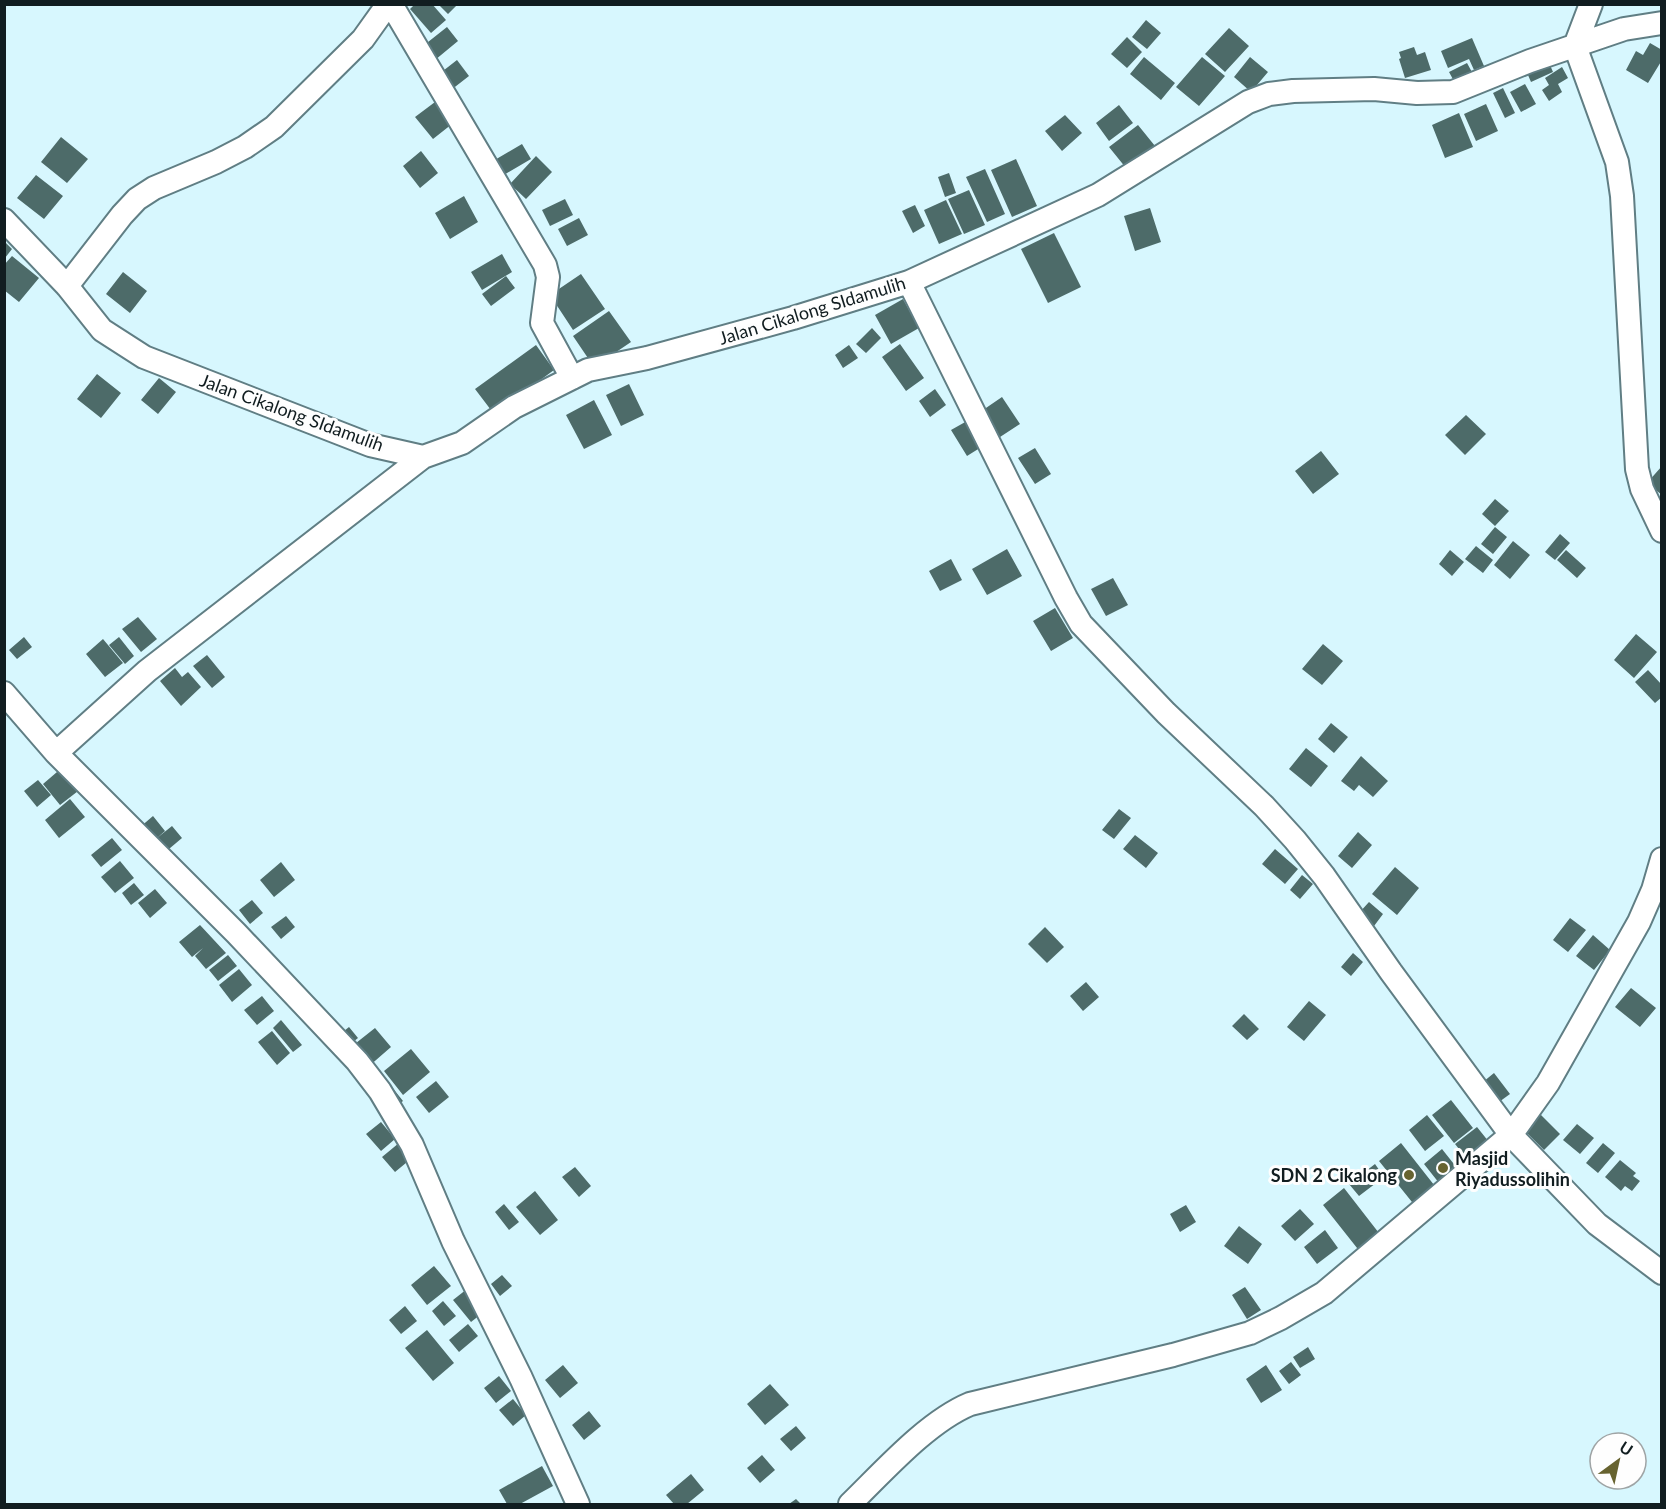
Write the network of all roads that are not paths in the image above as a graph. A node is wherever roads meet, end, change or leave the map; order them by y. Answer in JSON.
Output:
{"nodes":[{"id":1,"x":390,"y":4,"type":"edge"},
{"id":2,"x":1591,"y":4,"type":"edge"},
{"id":3,"x":1662,"y":23,"type":"edge"},
{"id":4,"x":1575,"y":46,"type":"junction"},
{"id":5,"x":4,"y":220,"type":"edge"},
{"id":6,"x":909,"y":282,"type":"junction"},
{"id":7,"x":67,"y":286,"type":"junction"},
{"id":8,"x":572,"y":378,"type":"junction"},
{"id":9,"x":423,"y":457,"type":"junction"},
{"id":10,"x":1662,"y":531,"type":"edge"},
{"id":11,"x":4,"y":693,"type":"edge"},
{"id":12,"x":56,"y":753,"type":"junction"},
{"id":13,"x":1662,"y":859,"type":"edge"},
{"id":14,"x":1511,"y":1135,"type":"junction"},
{"id":15,"x":1662,"y":1273,"type":"edge"},
{"id":16,"x":578,"y":1504,"type":"edge"},
{"id":17,"x":850,"y":1504,"type":"edge"}],
"edges":[{"from":1,"to":7,"type":"street"},
{"from":1,"to":8,"type":"street"},
{"from":2,"to":4,"type":"street"},
{"from":3,"to":4,"type":"street","name":"Jalan Cikalong SIdamulih"},
{"from":4,"to":6,"type":"street","name":"Jalan Cikalong SIdamulih"},
{"from":4,"to":10,"type":"street"},
{"from":5,"to":7,"type":"street","name":"Jalan Cikalong SIdamulih"},
{"from":6,"to":8,"type":"street","name":"Jalan Cikalong SIdamulih"},
{"from":6,"to":14,"type":"street"},
{"from":7,"to":9,"type":"street","name":"Jalan Cikalong SIdamulih"},
{"from":8,"to":9,"type":"street","name":"Jalan Cikalong SIdamulih"},
{"from":9,"to":12,"type":"street"},
{"from":11,"to":12,"type":"street"},
{"from":12,"to":16,"type":"street"},
{"from":13,"to":14,"type":"street"},
{"from":14,"to":15,"type":"street"},
{"from":14,"to":17,"type":"street"}]}
